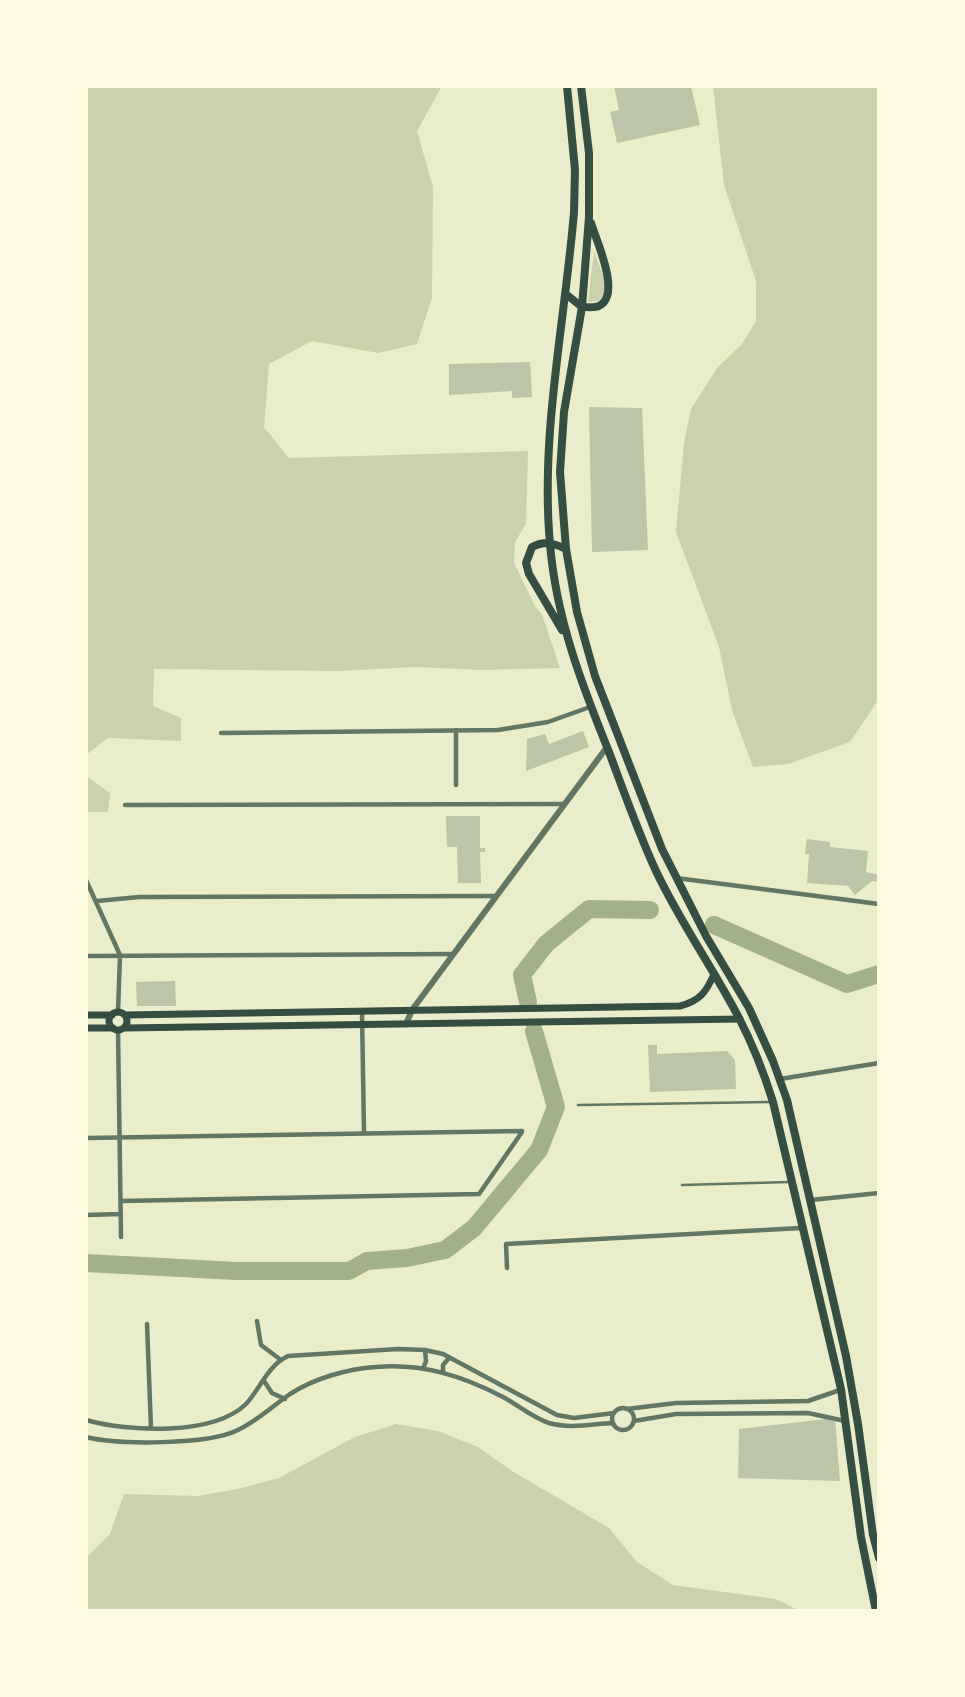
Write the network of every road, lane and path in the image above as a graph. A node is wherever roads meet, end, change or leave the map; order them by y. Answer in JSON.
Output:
{"nodes":[{"id":1,"x":567,"y":86,"type":"edge"},
{"id":2,"x":581,"y":86,"type":"edge"},
{"id":3,"x":589,"y":217,"type":"junction"},
{"id":4,"x":567,"y":295,"type":"junction"},
{"id":5,"x":582,"y":307,"type":"junction"},
{"id":6,"x":549,"y":542,"type":"junction"},
{"id":7,"x":566,"y":549,"type":"junction"},
{"id":8,"x":567,"y":640,"type":"junction"},
{"id":9,"x":591,"y":707,"type":"junction"},
{"id":10,"x":456,"y":730,"type":"junction"},
{"id":11,"x":221,"y":733,"type":"dead end"},
{"id":12,"x":607,"y":747,"type":"junction"},
{"id":13,"x":456,"y":785,"type":"dead end"},
{"id":14,"x":565,"y":804,"type":"junction"},
{"id":15,"x":125,"y":805,"type":"dead end"},
{"id":16,"x":676,"y":878,"type":"junction"},
{"id":17,"x":86,"y":880,"type":"edge"},
{"id":18,"x":498,"y":896,"type":"junction"},
{"id":19,"x":97,"y":901,"type":"junction"},
{"id":20,"x":879,"y":905,"type":"edge"},
{"id":21,"x":454,"y":954,"type":"junction"},
{"id":22,"x":86,"y":956,"type":"edge"},
{"id":23,"x":120,"y":956,"type":"junction"},
{"id":24,"x":714,"y":975,"type":"junction"},
{"id":25,"x":680,"y":1006,"type":"junction"},
{"id":26,"x":588,"y":1007,"type":"junction"},
{"id":27,"x":412,"y":1010,"type":"junction"},
{"id":28,"x":362,"y":1012,"type":"junction"},
{"id":29,"x":118,"y":1014,"type":"junction"},
{"id":30,"x":86,"y":1015,"type":"edge"},
{"id":31,"x":740,"y":1019,"type":"junction"},
{"id":32,"x":587,"y":1021,"type":"junction"},
{"id":33,"x":680,"y":1021,"type":"junction"},
{"id":34,"x":362,"y":1024,"type":"junction"},
{"id":35,"x":405,"y":1024,"type":"junction"},
{"id":36,"x":86,"y":1028,"type":"edge"},
{"id":37,"x":118,"y":1029,"type":"junction"},
{"id":38,"x":879,"y":1063,"type":"edge"},
{"id":39,"x":779,"y":1079,"type":"junction"},
{"id":40,"x":773,"y":1101,"type":"junction"},
{"id":41,"x":578,"y":1105,"type":"dead end"},
{"id":42,"x":364,"y":1133,"type":"junction"},
{"id":43,"x":120,"y":1137,"type":"junction"},
{"id":44,"x":86,"y":1138,"type":"edge"},
{"id":45,"x":792,"y":1182,"type":"junction"},
{"id":46,"x":682,"y":1185,"type":"dead end"},
{"id":47,"x":879,"y":1193,"type":"edge"},
{"id":48,"x":810,"y":1200,"type":"junction"},
{"id":49,"x":121,"y":1201,"type":"junction"},
{"id":50,"x":86,"y":1214,"type":"edge"},
{"id":51,"x":121,"y":1214,"type":"junction"},
{"id":52,"x":801,"y":1228,"type":"junction"},
{"id":53,"x":121,"y":1237,"type":"dead end"},
{"id":54,"x":507,"y":1268,"type":"dead end"},
{"id":55,"x":257,"y":1321,"type":"dead end"},
{"id":56,"x":147,"y":1324,"type":"dead end"},
{"id":57,"x":425,"y":1350,"type":"junction"},
{"id":58,"x":450,"y":1357,"type":"junction"},
{"id":59,"x":281,"y":1360,"type":"junction"},
{"id":60,"x":423,"y":1369,"type":"junction"},
{"id":61,"x":443,"y":1373,"type":"junction"},
{"id":62,"x":263,"y":1380,"type":"junction"},
{"id":63,"x":841,"y":1389,"type":"junction"},
{"id":64,"x":285,"y":1399,"type":"junction"},
{"id":65,"x":808,"y":1401,"type":"junction"},
{"id":66,"x":714,"y":1402,"type":"junction"},
{"id":67,"x":695,"y":1403,"type":"junction"},
{"id":68,"x":627,"y":1409,"type":"junction"},
{"id":69,"x":614,"y":1413,"type":"junction"},
{"id":70,"x":695,"y":1413,"type":"junction"},
{"id":71,"x":714,"y":1413,"type":"junction"},
{"id":72,"x":808,"y":1413,"type":"junction"},
{"id":73,"x":86,"y":1420,"type":"edge"},
{"id":74,"x":634,"y":1421,"type":"junction"},
{"id":75,"x":846,"y":1421,"type":"junction"},
{"id":76,"x":613,"y":1423,"type":"junction"},
{"id":77,"x":151,"y":1428,"type":"junction"},
{"id":78,"x":86,"y":1437,"type":"edge"},
{"id":79,"x":879,"y":1557,"type":"edge"},
{"id":80,"x":876,"y":1611,"type":"edge"}],
"edges":[{"from":1,"to":4,"type":"main road"},
{"from":2,"to":3,"type":"main road"},
{"from":3,"to":5,"type":"main road"},
{"from":3,"to":5,"type":"main road"},
{"from":4,"to":5,"type":"main road"},
{"from":4,"to":6,"type":"main road"},
{"from":5,"to":7,"type":"main road"},
{"from":6,"to":7,"type":"main road"},
{"from":6,"to":8,"type":"main road"},
{"from":6,"to":8,"type":"main road"},
{"from":7,"to":16,"type":"main road"},
{"from":8,"to":9,"type":"main road"},
{"from":9,"to":10,"type":"street"},
{"from":9,"to":12,"type":"main road"},
{"from":10,"to":11,"type":"street"},
{"from":10,"to":13,"type":"street"},
{"from":12,"to":14,"type":"street"},
{"from":12,"to":24,"type":"main road"},
{"from":14,"to":15,"type":"street"},
{"from":14,"to":18,"type":"street"},
{"from":16,"to":20,"type":"street"},
{"from":16,"to":39,"type":"main road"},
{"from":17,"to":19,"type":"street"},
{"from":18,"to":19,"type":"street"},
{"from":18,"to":21,"type":"street"},
{"from":19,"to":23,"type":"street"},
{"from":21,"to":23,"type":"street"},
{"from":21,"to":27,"type":"street"},
{"from":22,"to":23,"type":"street"},
{"from":23,"to":29,"type":"street"},
{"from":24,"to":25,"type":"main road"},
{"from":24,"to":31,"type":"main road"},
{"from":25,"to":26,"type":"main road"},
{"from":25,"to":33,"type":"main road"},
{"from":26,"to":27,"type":"main road"},
{"from":26,"to":32,"type":"main road"},
{"from":27,"to":28,"type":"main road"},
{"from":27,"to":35,"type":"street"},
{"from":28,"to":29,"type":"main road"},
{"from":28,"to":34,"type":"street"},
{"from":29,"to":30,"type":"main road"},
{"from":29,"to":37,"type":"main road"},
{"from":29,"to":37,"type":"main road"},
{"from":31,"to":33,"type":"main road"},
{"from":31,"to":40,"type":"main road"},
{"from":32,"to":33,"type":"main road"},
{"from":32,"to":35,"type":"main road"},
{"from":34,"to":35,"type":"main road"},
{"from":34,"to":37,"type":"main road"},
{"from":34,"to":42,"type":"street"},
{"from":36,"to":37,"type":"main road"},
{"from":37,"to":43,"type":"street"},
{"from":38,"to":39,"type":"street"},
{"from":39,"to":48,"type":"main road"},
{"from":40,"to":41,"type":"lane"},
{"from":40,"to":45,"type":"main road"},
{"from":42,"to":43,"type":"street"},
{"from":42,"to":49,"type":"street"},
{"from":43,"to":44,"type":"street"},
{"from":43,"to":49,"type":"street"},
{"from":45,"to":46,"type":"lane"},
{"from":45,"to":52,"type":"main road"},
{"from":47,"to":48,"type":"street"},
{"from":48,"to":79,"type":"main road"},
{"from":49,"to":51,"type":"street"},
{"from":50,"to":51,"type":"street"},
{"from":51,"to":53,"type":"street"},
{"from":52,"to":54,"type":"street"},
{"from":52,"to":63,"type":"main road"},
{"from":55,"to":59,"type":"street"},
{"from":56,"to":77,"type":"street"},
{"from":57,"to":58,"type":"street"},
{"from":57,"to":59,"type":"street"},
{"from":57,"to":60,"type":"street"},
{"from":58,"to":61,"type":"street"},
{"from":58,"to":69,"type":"street"},
{"from":59,"to":62,"type":"street"},
{"from":60,"to":61,"type":"street"},
{"from":60,"to":64,"type":"street"},
{"from":61,"to":76,"type":"street"},
{"from":62,"to":64,"type":"street"},
{"from":62,"to":77,"type":"street"},
{"from":63,"to":65,"type":"street"},
{"from":63,"to":75,"type":"main road"},
{"from":64,"to":78,"type":"street"},
{"from":65,"to":66,"type":"street"},
{"from":65,"to":72,"type":"street"},
{"from":66,"to":67,"type":"street"},
{"from":66,"to":71,"type":"street"},
{"from":67,"to":68,"type":"street"},
{"from":67,"to":70,"type":"street"},
{"from":68,"to":69,"type":"street"},
{"from":68,"to":74,"type":"street"},
{"from":69,"to":76,"type":"street"},
{"from":70,"to":71,"type":"street"},
{"from":70,"to":74,"type":"street"},
{"from":71,"to":72,"type":"street"},
{"from":72,"to":75,"type":"street"},
{"from":73,"to":77,"type":"street"},
{"from":74,"to":76,"type":"street"},
{"from":75,"to":80,"type":"main road"}]}
